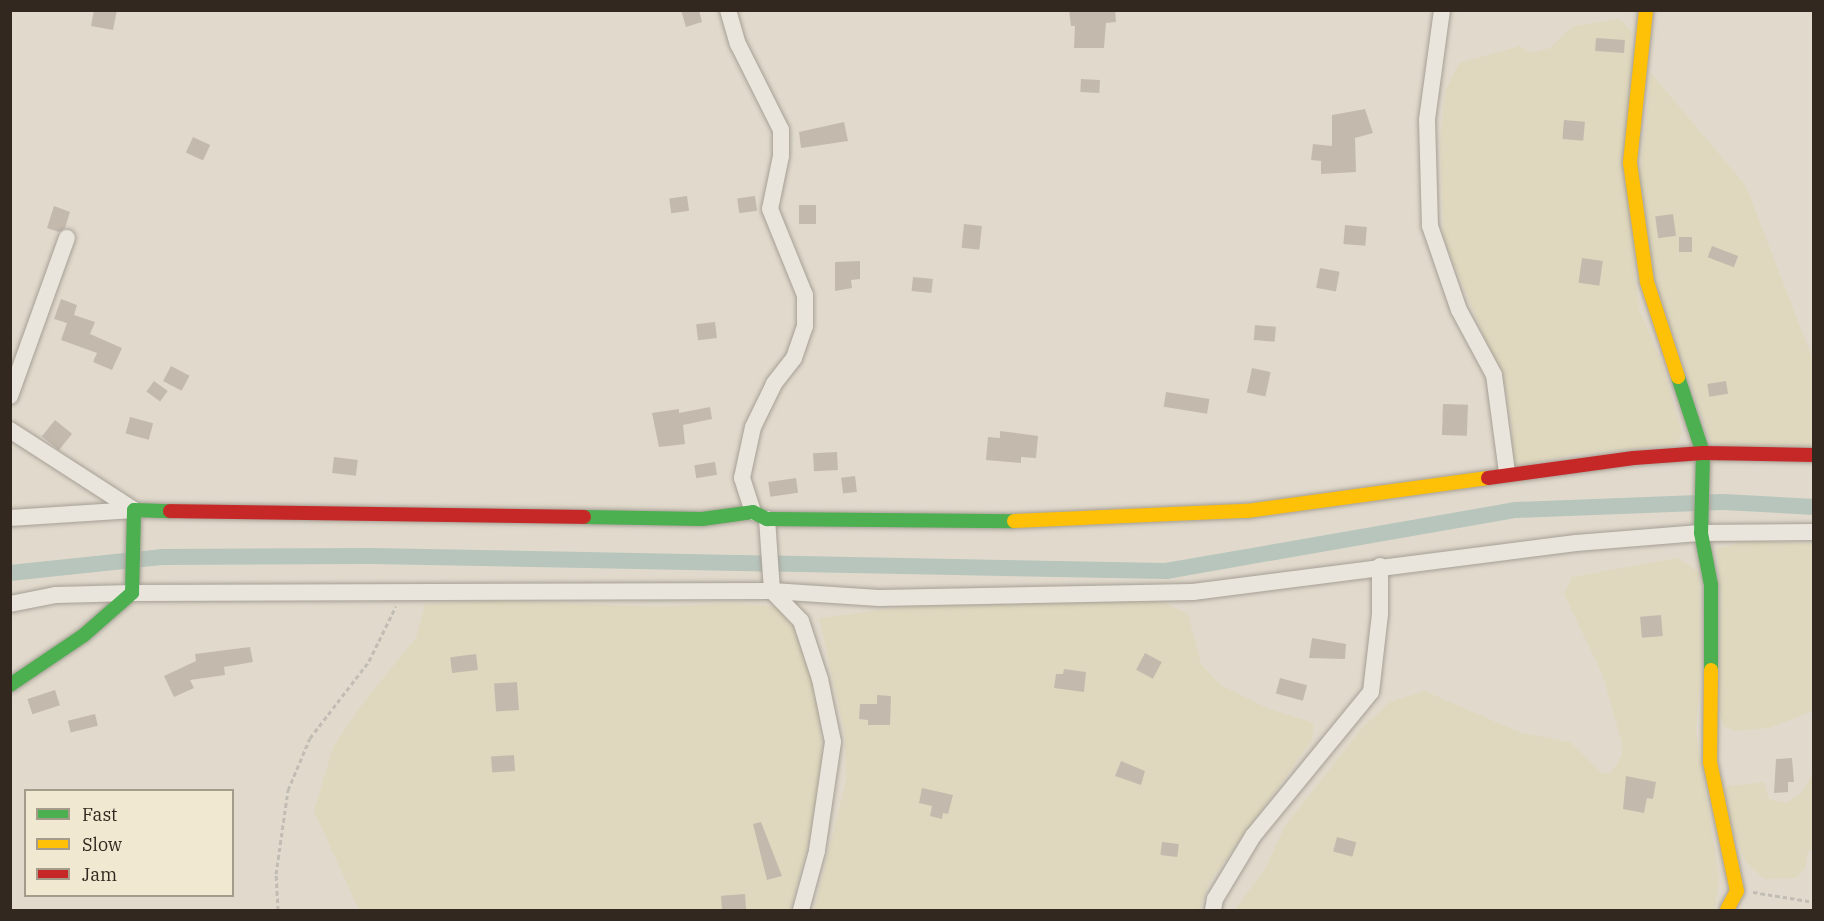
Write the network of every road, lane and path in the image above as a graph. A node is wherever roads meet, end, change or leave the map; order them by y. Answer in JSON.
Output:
{"nodes":[{"id":1,"x":728,"y":10,"type":"edge"},
{"id":2,"x":1442,"y":10,"type":"edge"},
{"id":3,"x":1646,"y":10,"type":"edge"},
{"id":4,"x":67,"y":238,"type":"dead end"},
{"id":5,"x":10,"y":396,"type":"edge"},
{"id":6,"x":10,"y":430,"type":"edge"},
{"id":7,"x":1702,"y":453,"type":"junction"},
{"id":8,"x":1814,"y":455,"type":"edge"},
{"id":9,"x":1507,"y":473,"type":"junction"},
{"id":10,"x":760,"y":516,"type":"junction"},
{"id":11,"x":10,"y":518,"type":"edge"},
{"id":12,"x":135,"y":518,"type":"junction"},
{"id":13,"x":1814,"y":532,"type":"edge"},
{"id":14,"x":1701,"y":533,"type":"junction"},
{"id":15,"x":1380,"y":566,"type":"junction"},
{"id":16,"x":404,"y":591,"type":"junction"},
{"id":17,"x":772,"y":591,"type":"junction"},
{"id":18,"x":132,"y":593,"type":"junction"},
{"id":19,"x":10,"y":604,"type":"edge"},
{"id":20,"x":10,"y":685,"type":"edge"},
{"id":21,"x":1737,"y":891,"type":"junction"},
{"id":22,"x":1814,"y":902,"type":"edge"},
{"id":23,"x":278,"y":910,"type":"edge"},
{"id":24,"x":801,"y":910,"type":"edge"},
{"id":25,"x":1213,"y":910,"type":"edge"},
{"id":26,"x":1727,"y":910,"type":"edge"}],
"edges":[{"from":1,"to":10,"type":"street"},
{"from":2,"to":9,"type":"street"},
{"from":3,"to":7,"type":"street"},
{"from":4,"to":5,"type":"street"},
{"from":6,"to":12,"type":"street"},
{"from":7,"to":8,"type":"street"},
{"from":7,"to":9,"type":"street"},
{"from":7,"to":14,"type":"street"},
{"from":9,"to":10,"type":"street"},
{"from":10,"to":12,"type":"street"},
{"from":10,"to":17,"type":"street"},
{"from":11,"to":12,"type":"street"},
{"from":12,"to":18,"type":"street"},
{"from":13,"to":14,"type":"street"},
{"from":14,"to":15,"type":"street"},
{"from":14,"to":21,"type":"street"},
{"from":15,"to":17,"type":"street"},
{"from":15,"to":25,"type":"street"},
{"from":16,"to":17,"type":"street"},
{"from":16,"to":18,"type":"street"},
{"from":16,"to":23,"type":"path"},
{"from":17,"to":24,"type":"street"},
{"from":18,"to":19,"type":"street"},
{"from":18,"to":20,"type":"street"},
{"from":21,"to":22,"type":"path"},
{"from":21,"to":26,"type":"street"}]}
